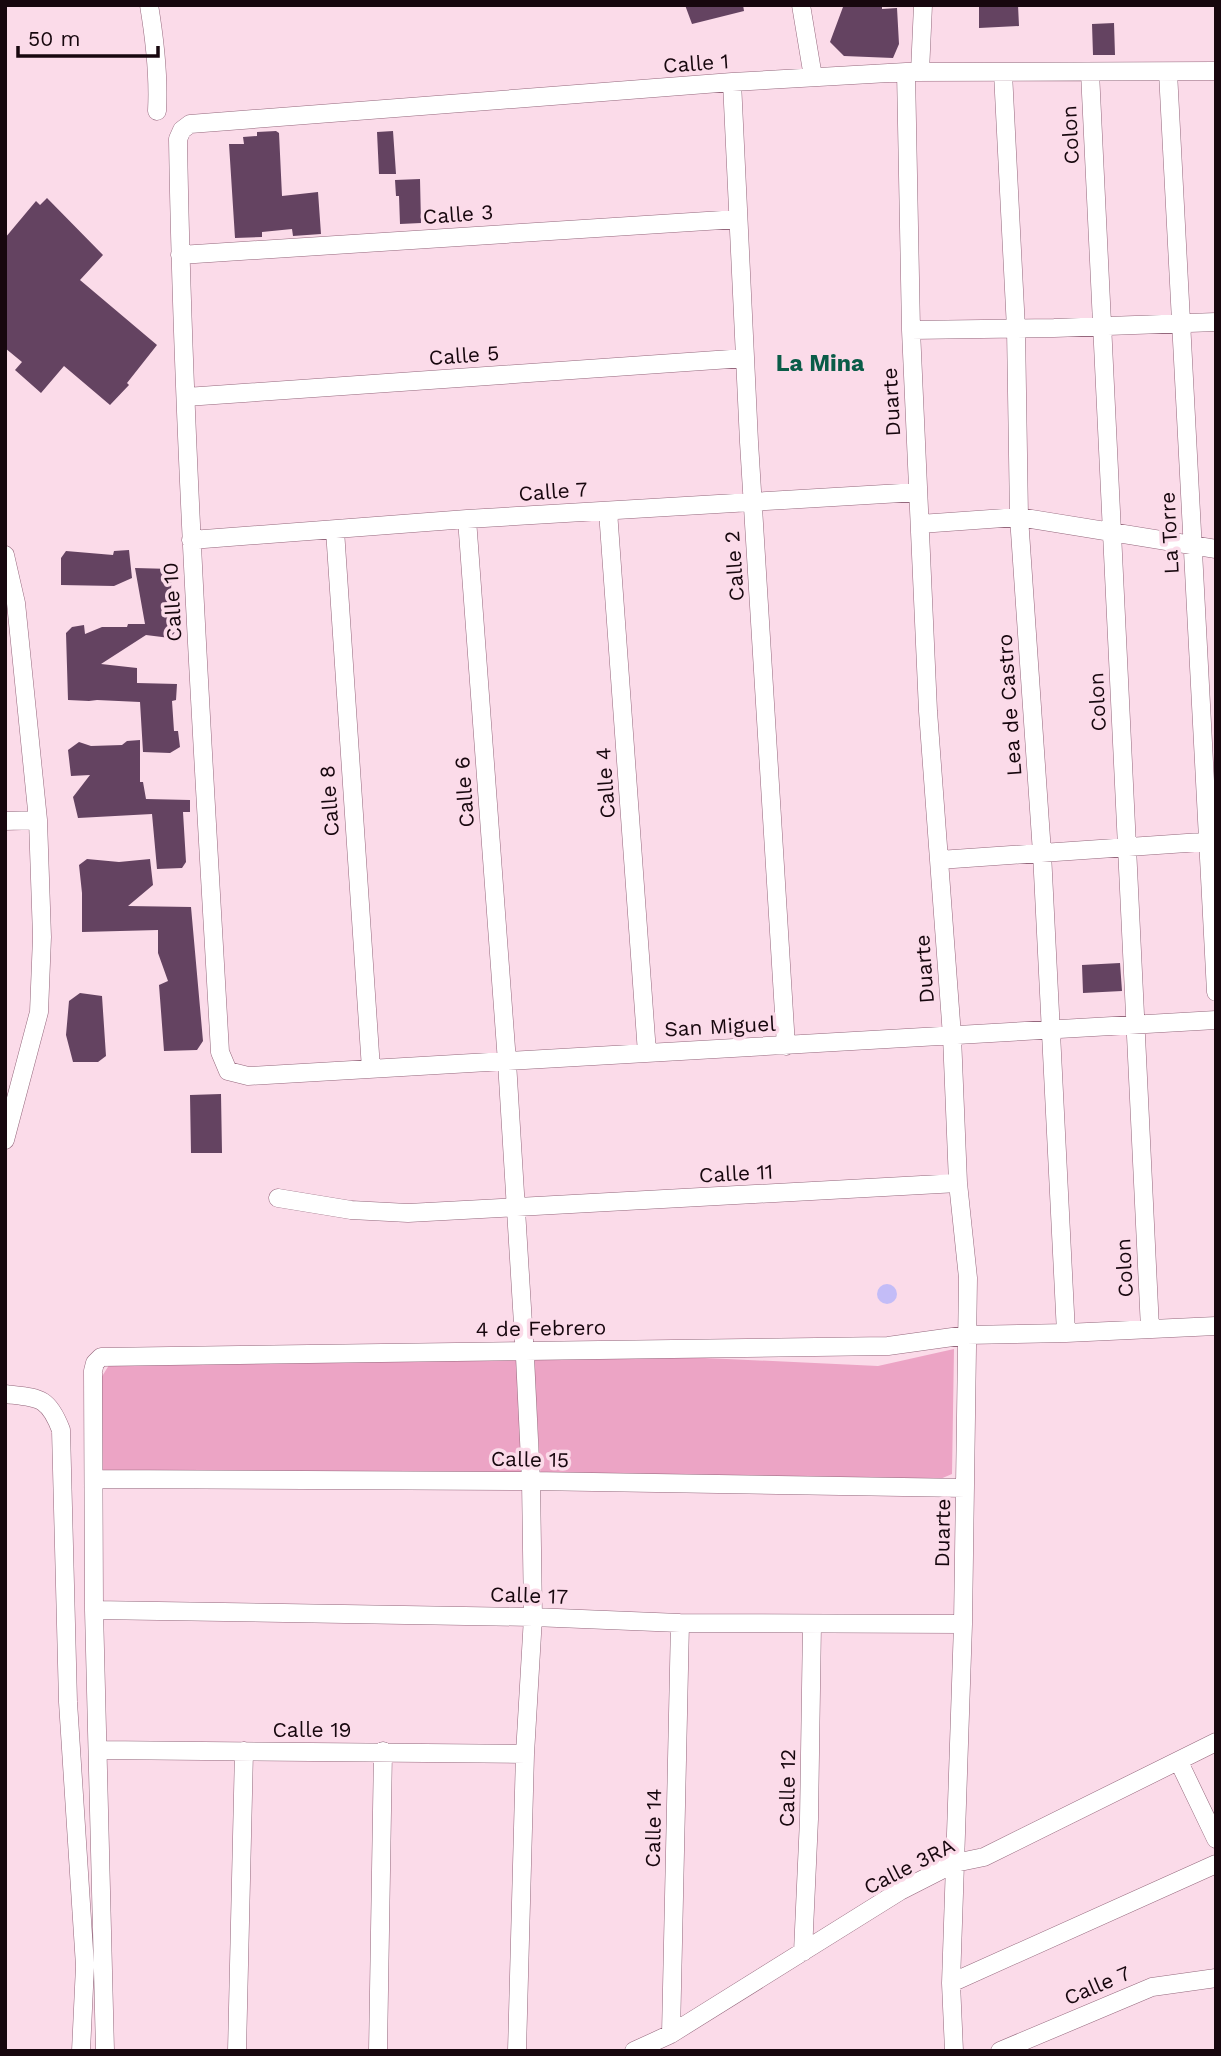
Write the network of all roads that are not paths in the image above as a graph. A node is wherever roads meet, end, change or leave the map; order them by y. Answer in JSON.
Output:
{"nodes":[{"id":1,"x":149,"y":5,"type":"edge"},
{"id":2,"x":801,"y":5,"type":"edge"},
{"id":3,"x":923,"y":5,"type":"edge"},
{"id":4,"x":1216,"y":71,"type":"edge"},
{"id":5,"x":913,"y":72,"type":"junction"},
{"id":6,"x":1090,"y":72,"type":"junction"},
{"id":7,"x":1168,"y":72,"type":"junction"},
{"id":8,"x":1003,"y":73,"type":"junction"},
{"id":9,"x":813,"y":77,"type":"junction"},
{"id":10,"x":732,"y":82,"type":"junction"},
{"id":11,"x":157,"y":111,"type":"dead end"},
{"id":12,"x":182,"y":130,"type":"joint"},
{"id":13,"x":738,"y":219,"type":"junction"},
{"id":14,"x":180,"y":255,"type":"junction"},
{"id":15,"x":1216,"y":322,"type":"edge"},
{"id":16,"x":1181,"y":324,"type":"junction"},
{"id":17,"x":1102,"y":327,"type":"junction"},
{"id":18,"x":1016,"y":329,"type":"junction"},
{"id":19,"x":911,"y":330,"type":"junction"},
{"id":20,"x":746,"y":358,"type":"junction"},
{"id":21,"x":186,"y":397,"type":"junction"},
{"id":22,"x":918,"y":492,"type":"junction"},
{"id":23,"x":753,"y":501,"type":"junction"},
{"id":24,"x":608,"y":510,"type":"junction"},
{"id":25,"x":1019,"y":517,"type":"junction"},
{"id":26,"x":467,"y":519,"type":"junction"},
{"id":27,"x":919,"y":524,"type":"junction"},
{"id":28,"x":335,"y":530,"type":"junction"},
{"id":29,"x":1112,"y":531,"type":"junction"},
{"id":30,"x":191,"y":540,"type":"junction"},
{"id":31,"x":1193,"y":547,"type":"junction"},
{"id":32,"x":1216,"y":549,"type":"edge"},
{"id":33,"x":5,"y":555,"type":"edge"},
{"id":34,"x":38,"y":820,"type":"junction"},
{"id":35,"x":5,"y":821,"type":"edge"},
{"id":36,"x":1212,"y":841,"type":"edge"},
{"id":37,"x":1127,"y":847,"type":"junction"},
{"id":38,"x":1042,"y":853,"type":"junction"},
{"id":39,"x":939,"y":860,"type":"junction"},
{"id":40,"x":1216,"y":992,"type":"edge"},
{"id":41,"x":1216,"y":1020,"type":"edge"},
{"id":42,"x":1135,"y":1025,"type":"junction"},
{"id":43,"x":1051,"y":1030,"type":"junction"},
{"id":44,"x":952,"y":1036,"type":"junction"},
{"id":45,"x":786,"y":1045,"type":"junction"},
{"id":46,"x":647,"y":1053,"type":"junction"},
{"id":47,"x":507,"y":1062,"type":"junction"},
{"id":48,"x":371,"y":1069,"type":"junction"},
{"id":49,"x":228,"y":1071,"type":"joint"},
{"id":50,"x":12,"y":1089,"type":"edge"},
{"id":51,"x":5,"y":1140,"type":"edge"},
{"id":52,"x":958,"y":1183,"type":"junction"},
{"id":53,"x":278,"y":1198,"type":"dead end"},
{"id":54,"x":516,"y":1208,"type":"junction"},
{"id":55,"x":1216,"y":1326,"type":"edge"},
{"id":56,"x":1150,"y":1329,"type":"junction"},
{"id":57,"x":1066,"y":1333,"type":"junction"},
{"id":58,"x":967,"y":1335,"type":"junction"},
{"id":59,"x":525,"y":1350,"type":"junction"},
{"id":60,"x":5,"y":1394,"type":"edge"},
{"id":61,"x":94,"y":1479,"type":"junction"},
{"id":62,"x":531,"y":1481,"type":"junction"},
{"id":63,"x":965,"y":1489,"type":"junction"},
{"id":64,"x":94,"y":1610,"type":"junction"},
{"id":65,"x":533,"y":1617,"type":"junction"},
{"id":66,"x":680,"y":1623,"type":"junction"},
{"id":67,"x":813,"y":1624,"type":"junction"},
{"id":68,"x":963,"y":1624,"type":"junction"},
{"id":69,"x":1216,"y":1742,"type":"edge"},
{"id":70,"x":99,"y":1750,"type":"junction"},
{"id":71,"x":244,"y":1751,"type":"junction"},
{"id":72,"x":383,"y":1752,"type":"junction"},
{"id":73,"x":524,"y":1754,"type":"junction"},
{"id":74,"x":1179,"y":1762,"type":"junction"},
{"id":75,"x":1216,"y":1839,"type":"edge"},
{"id":76,"x":955,"y":1863,"type":"junction"},
{"id":77,"x":1216,"y":1864,"type":"edge"},
{"id":78,"x":803,"y":1952,"type":"junction"},
{"id":79,"x":1216,"y":1978,"type":"edge"},
{"id":80,"x":951,"y":1983,"type":"junction"},
{"id":81,"x":671,"y":2034,"type":"junction"},
{"id":82,"x":81,"y":2051,"type":"edge"},
{"id":83,"x":105,"y":2051,"type":"edge"},
{"id":84,"x":237,"y":2051,"type":"edge"},
{"id":85,"x":378,"y":2051,"type":"edge"},
{"id":86,"x":517,"y":2051,"type":"edge"},
{"id":87,"x":634,"y":2051,"type":"edge"},
{"id":88,"x":954,"y":2051,"type":"edge"},
{"id":89,"x":1000,"y":2051,"type":"edge"}],
"edges":[{"from":1,"to":11,"type":"street"},
{"from":2,"to":9,"type":"street"},
{"from":3,"to":5,"type":"street","name":"Duarte"},
{"from":4,"to":7,"type":"street","name":"Calle 1"},
{"from":5,"to":8,"type":"street","name":"Calle 1"},
{"from":5,"to":9,"type":"street","name":"Calle 1"},
{"from":5,"to":19,"type":"street","name":"Duarte"},
{"from":6,"to":7,"type":"street","name":"Calle 1"},
{"from":6,"to":8,"type":"street","name":"Calle 1"},
{"from":6,"to":17,"type":"street","name":"Colon"},
{"from":7,"to":16,"type":"street","name":"La Torre"},
{"from":8,"to":18,"type":"street","name":"Lea de Castro"},
{"from":9,"to":10,"type":"street","name":"Calle 1"},
{"from":10,"to":12,"type":"street","name":"Calle 1"},
{"from":10,"to":13,"type":"street","name":"Calle 2"},
{"from":12,"to":14,"type":"street","name":"Calle 10"},
{"from":13,"to":14,"type":"street","name":"Calle 3"},
{"from":13,"to":20,"type":"street","name":"Calle 2"},
{"from":14,"to":21,"type":"street","name":"Calle 10"},
{"from":15,"to":16,"type":"street"},
{"from":16,"to":17,"type":"street"},
{"from":16,"to":31,"type":"street","name":"La Torre"},
{"from":17,"to":18,"type":"street"},
{"from":17,"to":29,"type":"street","name":"Colon"},
{"from":18,"to":19,"type":"street"},
{"from":18,"to":25,"type":"street","name":"Lea de Castro"},
{"from":19,"to":22,"type":"street","name":"Duarte"},
{"from":20,"to":21,"type":"street","name":"Calle 5"},
{"from":20,"to":23,"type":"street","name":"Calle 2"},
{"from":21,"to":30,"type":"street","name":"Calle 10"},
{"from":22,"to":23,"type":"street","name":"Calle 7"},
{"from":22,"to":27,"type":"street","name":"Duarte"},
{"from":23,"to":24,"type":"street","name":"Calle 7"},
{"from":23,"to":45,"type":"street","name":"Calle 2"},
{"from":24,"to":26,"type":"street","name":"Calle 7"},
{"from":24,"to":46,"type":"street","name":"Calle 4"},
{"from":25,"to":27,"type":"street"},
{"from":25,"to":29,"type":"street"},
{"from":25,"to":38,"type":"street","name":"Lea de Castro"},
{"from":26,"to":28,"type":"street","name":"Calle 7"},
{"from":26,"to":47,"type":"street","name":"Calle 6"},
{"from":27,"to":39,"type":"street","name":"Duarte"},
{"from":28,"to":30,"type":"street","name":"Calle 7"},
{"from":28,"to":48,"type":"street","name":"Calle 8"},
{"from":29,"to":31,"type":"street"},
{"from":29,"to":37,"type":"street","name":"Colon"},
{"from":30,"to":49,"type":"street","name":"Calle 10"},
{"from":31,"to":32,"type":"street"},
{"from":31,"to":36,"type":"street","name":"La Torre"},
{"from":33,"to":34,"type":"street"},
{"from":34,"to":35,"type":"street"},
{"from":34,"to":50,"type":"street"},
{"from":36,"to":37,"type":"street"},
{"from":36,"to":40,"type":"street","name":"La Torre"},
{"from":37,"to":38,"type":"street"},
{"from":37,"to":42,"type":"street","name":"Colon"},
{"from":38,"to":39,"type":"street"},
{"from":38,"to":43,"type":"street","name":"Lea de Castro"},
{"from":39,"to":44,"type":"street","name":"Duarte"},
{"from":41,"to":42,"type":"street","name":"San Miguel"},
{"from":42,"to":43,"type":"street","name":"San Miguel"},
{"from":42,"to":56,"type":"street","name":"Colon"},
{"from":43,"to":44,"type":"street","name":"San Miguel"},
{"from":43,"to":57,"type":"street","name":"Lea de Castro"},
{"from":44,"to":45,"type":"street","name":"San Miguel"},
{"from":44,"to":52,"type":"street","name":"Duarte"},
{"from":45,"to":46,"type":"street","name":"San Miguel"},
{"from":46,"to":47,"type":"street","name":"San Miguel"},
{"from":47,"to":48,"type":"street","name":"San Miguel"},
{"from":47,"to":54,"type":"street","name":"Calle 6"},
{"from":48,"to":49,"type":"street","name":"San Miguel"},
{"from":50,"to":51,"type":"street"},
{"from":52,"to":54,"type":"street","name":"Calle 11"},
{"from":52,"to":58,"type":"street","name":"Duarte"},
{"from":53,"to":54,"type":"street","name":"Calle 11"},
{"from":54,"to":59,"type":"street","name":"Calle 6"},
{"from":55,"to":56,"type":"street","name":"4 de Febrero"},
{"from":56,"to":57,"type":"street","name":"4 de Febrero"},
{"from":57,"to":58,"type":"street","name":"4 de Febrero"},
{"from":58,"to":59,"type":"street","name":"4 de Febrero"},
{"from":58,"to":63,"type":"street","name":"Duarte"},
{"from":59,"to":61,"type":"street","name":"4 de Febrero"},
{"from":59,"to":62,"type":"street","name":"Calle 6"},
{"from":60,"to":82,"type":"street"},
{"from":61,"to":62,"type":"street","name":"Calle 15"},
{"from":61,"to":64,"type":"street"},
{"from":62,"to":63,"type":"street","name":"Calle 15"},
{"from":62,"to":65,"type":"street","name":"Calle 6"},
{"from":63,"to":68,"type":"street","name":"Duarte"},
{"from":64,"to":65,"type":"street","name":"Calle 17"},
{"from":64,"to":70,"type":"street"},
{"from":65,"to":66,"type":"street","name":"Calle 17"},
{"from":65,"to":73,"type":"street","name":"Calle 6"},
{"from":66,"to":67,"type":"street","name":"Calle 17"},
{"from":66,"to":81,"type":"street","name":"Calle 14"},
{"from":67,"to":68,"type":"street","name":"Calle 17"},
{"from":67,"to":78,"type":"street","name":"Calle 12"},
{"from":68,"to":76,"type":"street","name":"Duarte"},
{"from":69,"to":74,"type":"street","name":"Calle 3RA"},
{"from":70,"to":71,"type":"street","name":"Calle 19"},
{"from":70,"to":83,"type":"street"},
{"from":71,"to":72,"type":"street","name":"Calle 19"},
{"from":71,"to":84,"type":"street"},
{"from":72,"to":73,"type":"street","name":"Calle 19"},
{"from":72,"to":85,"type":"street"},
{"from":73,"to":86,"type":"street","name":"Calle 6"},
{"from":74,"to":75,"type":"street"},
{"from":74,"to":76,"type":"street","name":"Calle 3RA"},
{"from":76,"to":78,"type":"street","name":"Calle 3RA"},
{"from":76,"to":80,"type":"street","name":"Duarte"},
{"from":77,"to":80,"type":"street"},
{"from":78,"to":81,"type":"street","name":"Calle 3RA"},
{"from":79,"to":89,"type":"street","name":"Calle 7"},
{"from":80,"to":88,"type":"street","name":"Duarte"},
{"from":81,"to":87,"type":"street","name":"Calle 3RA"}]}
